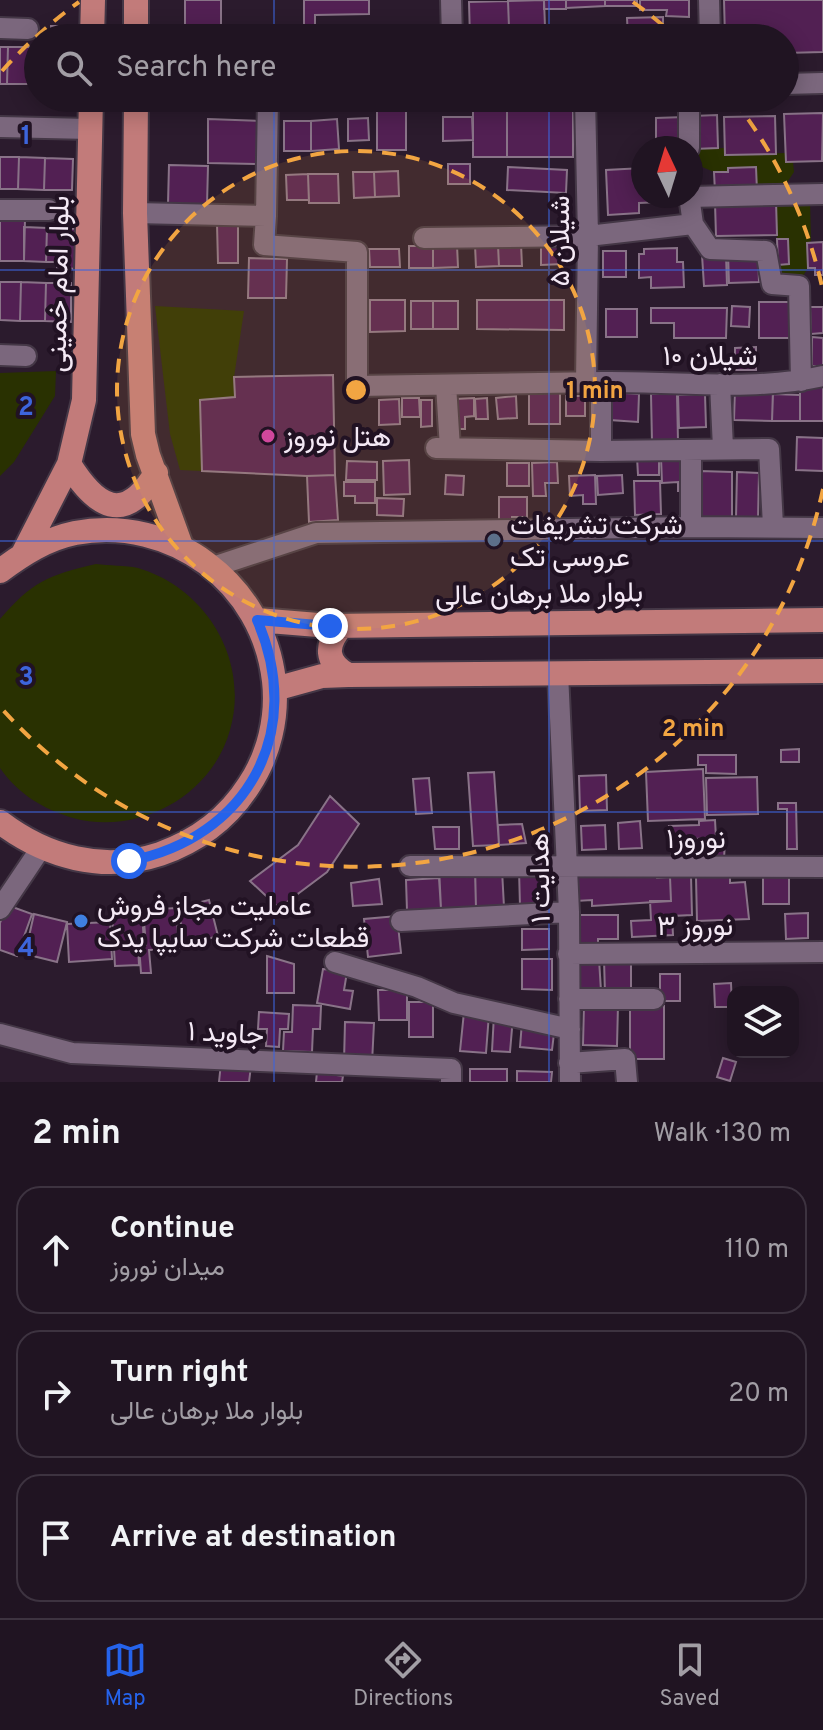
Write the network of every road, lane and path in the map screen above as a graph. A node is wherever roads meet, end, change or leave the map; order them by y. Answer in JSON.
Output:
{"nodes":[{"id":1,"x":93,"y":0,"type":"edge"},
{"id":2,"x":136,"y":0,"type":"edge"},
{"id":3,"x":451,"y":0,"type":"edge"},
{"id":4,"x":709,"y":0,"type":"edge"},
{"id":5,"x":92,"y":24,"type":"edge"},
{"id":6,"x":136,"y":24,"type":"edge"},
{"id":7,"x":452,"y":24,"type":"edge"},
{"id":8,"x":710,"y":24,"type":"edge"},
{"id":9,"x":0,"y":28,"type":"edge"},
{"id":10,"x":24,"y":29,"type":"edge"},
{"id":11,"x":823,"y":83,"type":"edge"},
{"id":12,"x":799,"y":84,"type":"edge"},
{"id":13,"x":91,"y":112,"type":"edge"},
{"id":14,"x":136,"y":112,"type":"edge"},
{"id":15,"x":268,"y":112,"type":"edge"},
{"id":16,"x":585,"y":112,"type":"edge"},
{"id":17,"x":689,"y":112,"type":"edge"},
{"id":18,"x":0,"y":127,"type":"edge"},
{"id":19,"x":90,"y":129,"type":"junction"},
{"id":20,"x":689,"y":136,"type":"edge"},
{"id":21,"x":823,"y":194,"type":"edge"},
{"id":22,"x":703,"y":197,"type":"edge"},
{"id":23,"x":691,"y":208,"type":"edge"},
{"id":24,"x":0,"y":210,"type":"edge"},
{"id":25,"x":49,"y":210,"type":"dead end"},
{"id":26,"x":135,"y":213,"type":"junction"},
{"id":27,"x":266,"y":216,"type":"junction"},
{"id":28,"x":693,"y":224,"type":"junction"},
{"id":29,"x":588,"y":236,"type":"junction"},
{"id":30,"x":424,"y":238,"type":"dead end"},
{"id":31,"x":0,"y":355,"type":"edge"},
{"id":32,"x":26,"y":356,"type":"dead end"},
{"id":33,"x":823,"y":376,"type":"edge"},
{"id":34,"x":801,"y":381,"type":"junction"},
{"id":35,"x":594,"y":383,"type":"junction"},
{"id":36,"x":720,"y":384,"type":"junction"},
{"id":37,"x":446,"y":385,"type":"junction"},
{"id":38,"x":723,"y":448,"type":"junction"},
{"id":39,"x":691,"y":450,"type":"junction"},
{"id":40,"x":601,"y":451,"type":"junction"},
{"id":41,"x":69,"y":464,"type":"junction"},
{"id":42,"x":156,"y":473,"type":"junction"},
{"id":43,"x":773,"y":526,"type":"junction"},
{"id":44,"x":691,"y":527,"type":"junction"},
{"id":45,"x":823,"y":528,"type":"edge"},
{"id":46,"x":181,"y":546,"type":"junction"},
{"id":47,"x":23,"y":554,"type":"junction"},
{"id":48,"x":213,"y":567,"type":"junction"},
{"id":49,"x":0,"y":571,"type":"edge"},
{"id":50,"x":257,"y":620,"type":"junction"},
{"id":51,"x":823,"y":620,"type":"edge"},
{"id":52,"x":342,"y":626,"type":"junction"},
{"id":53,"x":823,"y":671,"type":"edge"},
{"id":54,"x":558,"y":673,"type":"junction"},
{"id":55,"x":348,"y":675,"type":"junction"},
{"id":56,"x":275,"y":689,"type":"junction"},
{"id":57,"x":0,"y":822,"type":"edge"},
{"id":58,"x":41,"y":848,"type":"junction"},
{"id":59,"x":410,"y":866,"type":"dead end"},
{"id":60,"x":568,"y":866,"type":"junction"},
{"id":61,"x":823,"y":867,"type":"edge"},
{"id":62,"x":0,"y":909,"type":"edge"},
{"id":63,"x":569,"y":912,"type":"junction"},
{"id":64,"x":401,"y":921,"type":"dead end"},
{"id":65,"x":823,"y":952,"type":"edge"},
{"id":66,"x":568,"y":954,"type":"junction"},
{"id":67,"x":335,"y":962,"type":"dead end"},
{"id":68,"x":569,"y":999,"type":"junction"},
{"id":69,"x":654,"y":999,"type":"dead end"},
{"id":70,"x":570,"y":1029,"type":"junction"},
{"id":71,"x":0,"y":1034,"type":"edge"},
{"id":72,"x":569,"y":1073,"type":"edge"},
{"id":73,"x":451,"y":1076,"type":"edge"},
{"id":74,"x":627,"y":1082,"type":"edge"}],
"edges":[{"from":1,"to":5,"type":"main road"},
{"from":2,"to":6,"type":"main road"},
{"from":3,"to":7,"type":"street"},
{"from":4,"to":8,"type":"street"},
{"from":9,"to":10,"type":"street"},
{"from":11,"to":12,"type":"street"},
{"from":13,"to":19,"type":"main road","name":"بلوار امام خمینی"},
{"from":14,"to":26,"type":"main road"},
{"from":15,"to":27,"type":"street"},
{"from":16,"to":29,"type":"street","name":"شیلان ۵"},
{"from":17,"to":20,"type":"street"},
{"from":18,"to":19,"type":"street"},
{"from":19,"to":41,"type":"main road","name":"بلوار امام خمینی"},
{"from":21,"to":22,"type":"street"},
{"from":23,"to":28,"type":"street"},
{"from":24,"to":25,"type":"street"},
{"from":26,"to":27,"type":"street"},
{"from":26,"to":42,"type":"main road"},
{"from":27,"to":37,"type":"street","name":"شیلان ۱۰"},
{"from":28,"to":29,"type":"street"},
{"from":28,"to":34,"type":"street"},
{"from":29,"to":30,"type":"street"},
{"from":29,"to":35,"type":"street","name":"شیلان ۵"},
{"from":31,"to":32,"type":"street"},
{"from":33,"to":34,"type":"street","name":"شیلان ۱۰"},
{"from":34,"to":36,"type":"street","name":"شیلان ۱۰"},
{"from":35,"to":36,"type":"street","name":"شیلان ۱۰"},
{"from":35,"to":37,"type":"street","name":"شیلان ۱۰"},
{"from":35,"to":40,"type":"street","name":"شیلان ۵"},
{"from":36,"to":38,"type":"street"},
{"from":37,"to":40,"type":"street"},
{"from":38,"to":39,"type":"street"},
{"from":38,"to":43,"type":"street"},
{"from":39,"to":40,"type":"street"},
{"from":39,"to":44,"type":"street"},
{"from":41,"to":42,"type":"main road"},
{"from":41,"to":47,"type":"main road","name":"بلوار امام خمینی"},
{"from":42,"to":46,"type":"main road"},
{"from":43,"to":44,"type":"street"},
{"from":43,"to":45,"type":"street"},
{"from":44,"to":48,"type":"street"},
{"from":46,"to":47,"type":"main road"},
{"from":46,"to":48,"type":"main road"},
{"from":47,"to":49,"type":"main road"},
{"from":48,"to":50,"type":"main road"},
{"from":50,"to":52,"type":"main road","name":"بلوار ملا برهان عالی"},
{"from":50,"to":56,"type":"main road"},
{"from":51,"to":52,"type":"main road","name":"بلوار ملا برهان عالی"},
{"from":52,"to":55,"type":"main road"},
{"from":53,"to":54,"type":"main road"},
{"from":54,"to":55,"type":"main road"},
{"from":54,"to":60,"type":"street","name":"هدایت ۱"},
{"from":55,"to":56,"type":"main road"},
{"from":56,"to":58,"type":"main road"},
{"from":57,"to":58,"type":"main road"},
{"from":58,"to":62,"type":"street"},
{"from":59,"to":60,"type":"street","name":"نوروز۱"},
{"from":60,"to":61,"type":"street","name":"نوروز۱"},
{"from":60,"to":63,"type":"street","name":"هدایت ۱"},
{"from":63,"to":64,"type":"street"},
{"from":63,"to":66,"type":"street","name":"هدایت ۱"},
{"from":65,"to":66,"type":"street","name":"نوروز ۳"},
{"from":66,"to":68,"type":"street","name":"هدایت ۱"},
{"from":67,"to":70,"type":"street"},
{"from":68,"to":69,"type":"street"},
{"from":68,"to":70,"type":"street","name":"هدایت ۱"},
{"from":70,"to":72,"type":"street","name":"هدایت ۱"},
{"from":71,"to":73,"type":"street","name":"جاوید ۱"},
{"from":72,"to":74,"type":"street"}]}
